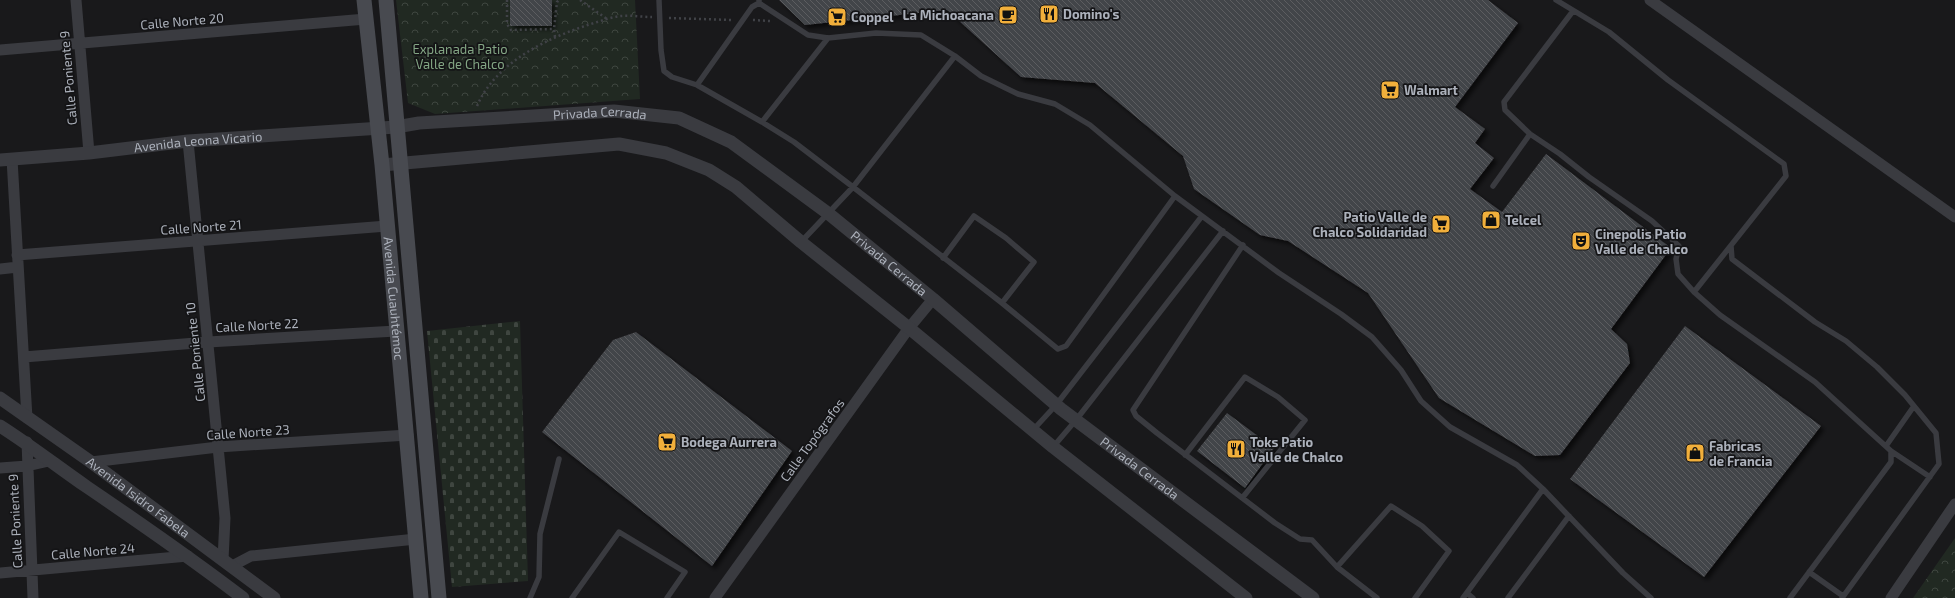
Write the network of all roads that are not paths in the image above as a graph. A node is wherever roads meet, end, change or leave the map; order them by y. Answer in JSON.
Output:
{"nodes":[{"id":1,"x":76,"y":0,"type":"edge"},
{"id":2,"x":364,"y":0,"type":"edge"},
{"id":3,"x":386,"y":0,"type":"edge"},
{"id":4,"x":659,"y":0,"type":"edge"},
{"id":5,"x":1556,"y":0,"type":"edge"},
{"id":6,"x":1650,"y":0,"type":"edge"},
{"id":7,"x":759,"y":2,"type":"edge"},
{"id":8,"x":1573,"y":11,"type":"junction"},
{"id":9,"x":366,"y":19,"type":"junction"},
{"id":10,"x":828,"y":38,"type":"junction"},
{"id":11,"x":80,"y":44,"type":"junction"},
{"id":12,"x":0,"y":50,"type":"edge"},
{"id":13,"x":955,"y":56,"type":"junction"},
{"id":14,"x":697,"y":85,"type":"junction"},
{"id":15,"x":762,"y":122,"type":"junction"},
{"id":16,"x":396,"y":127,"type":"junction"},
{"id":17,"x":378,"y":129,"type":"junction"},
{"id":18,"x":1530,"y":134,"type":"junction"},
{"id":19,"x":188,"y":141,"type":"junction"},
{"id":20,"x":89,"y":153,"type":"junction"},
{"id":21,"x":6,"y":159,"type":"edge"},
{"id":22,"x":400,"y":162,"type":"junction"},
{"id":23,"x":382,"y":165,"type":"junction"},
{"id":24,"x":853,"y":186,"type":"junction"},
{"id":25,"x":1492,"y":186,"type":"dead end"},
{"id":26,"x":1176,"y":196,"type":"junction"},
{"id":27,"x":829,"y":214,"type":"junction"},
{"id":28,"x":1202,"y":216,"type":"junction"},
{"id":29,"x":1955,"y":217,"type":"edge"},
{"id":30,"x":387,"y":226,"type":"junction"},
{"id":31,"x":1223,"y":231,"type":"junction"},
{"id":32,"x":198,"y":241,"type":"junction"},
{"id":33,"x":801,"y":242,"type":"junction"},
{"id":34,"x":1243,"y":246,"type":"junction"},
{"id":35,"x":1730,"y":246,"type":"junction"},
{"id":36,"x":17,"y":255,"type":"junction"},
{"id":37,"x":943,"y":258,"type":"junction"},
{"id":38,"x":18,"y":267,"type":"junction"},
{"id":39,"x":0,"y":269,"type":"edge"},
{"id":40,"x":1694,"y":292,"type":"junction"},
{"id":41,"x":933,"y":299,"type":"junction"},
{"id":42,"x":1002,"y":303,"type":"junction"},
{"id":43,"x":909,"y":328,"type":"junction"},
{"id":44,"x":396,"y":331,"type":"junction"},
{"id":45,"x":208,"y":342,"type":"junction"},
{"id":46,"x":24,"y":357,"type":"junction"},
{"id":47,"x":0,"y":398,"type":"edge"},
{"id":48,"x":1056,"y":404,"type":"junction"},
{"id":49,"x":1914,"y":406,"type":"junction"},
{"id":50,"x":27,"y":418,"type":"junction"},
{"id":51,"x":1076,"y":420,"type":"junction"},
{"id":52,"x":0,"y":426,"type":"edge"},
{"id":53,"x":1033,"y":430,"type":"junction"},
{"id":54,"x":408,"y":435,"type":"junction"},
{"id":55,"x":27,"y":442,"type":"junction"},
{"id":56,"x":218,"y":447,"type":"junction"},
{"id":57,"x":1053,"y":447,"type":"junction"},
{"id":58,"x":1889,"y":449,"type":"junction"},
{"id":59,"x":1185,"y":455,"type":"junction"},
{"id":60,"x":559,"y":459,"type":"dead end"},
{"id":61,"x":49,"y":461,"type":"junction"},
{"id":62,"x":91,"y":462,"type":"junction"},
{"id":63,"x":27,"y":466,"type":"junction"},
{"id":64,"x":0,"y":468,"type":"edge"},
{"id":65,"x":1930,"y":477,"type":"junction"},
{"id":66,"x":1543,"y":489,"type":"junction"},
{"id":67,"x":1243,"y":497,"type":"junction"},
{"id":68,"x":1955,"y":504,"type":"edge"},
{"id":69,"x":1569,"y":516,"type":"junction"},
{"id":70,"x":416,"y":539,"type":"junction"},
{"id":71,"x":188,"y":556,"type":"junction"},
{"id":72,"x":227,"y":563,"type":"junction"},
{"id":73,"x":1337,"y":567,"type":"junction"},
{"id":74,"x":32,"y":571,"type":"junction"},
{"id":75,"x":1809,"y":572,"type":"junction"},
{"id":76,"x":0,"y":573,"type":"edge"},
{"id":77,"x":1465,"y":596,"type":"edge"},
{"id":78,"x":1308,"y":597,"type":"edge"},
{"id":79,"x":1842,"y":597,"type":"edge"},
{"id":80,"x":33,"y":598,"type":"edge"},
{"id":81,"x":243,"y":598,"type":"edge"},
{"id":82,"x":274,"y":598,"type":"edge"},
{"id":83,"x":421,"y":598,"type":"edge"},
{"id":84,"x":439,"y":598,"type":"edge"},
{"id":85,"x":530,"y":598,"type":"edge"},
{"id":86,"x":572,"y":598,"type":"edge"},
{"id":87,"x":666,"y":598,"type":"edge"},
{"id":88,"x":716,"y":598,"type":"edge"},
{"id":89,"x":1246,"y":598,"type":"edge"},
{"id":90,"x":1377,"y":598,"type":"edge"},
{"id":91,"x":1415,"y":598,"type":"edge"},
{"id":92,"x":1473,"y":598,"type":"edge"},
{"id":93,"x":1508,"y":598,"type":"edge"},
{"id":94,"x":1651,"y":598,"type":"edge"},
{"id":95,"x":1790,"y":598,"type":"edge"},
{"id":96,"x":1891,"y":598,"type":"edge"}],
"edges":[{"from":1,"to":11,"type":"street","name":"Calle Poniente 9"},
{"from":2,"to":9,"type":"main road","name":"Avenida Cuauhtémoc"},
{"from":3,"to":16,"type":"main road","name":"Avenida Cuauhtémoc"},
{"from":4,"to":14,"type":"lane"},
{"from":5,"to":8,"type":"lane"},
{"from":6,"to":29,"type":"street"},
{"from":7,"to":10,"type":"lane"},
{"from":7,"to":14,"type":"lane"},
{"from":8,"to":18,"type":"lane"},
{"from":8,"to":35,"type":"lane"},
{"from":9,"to":11,"type":"street","name":"Calle Norte 20"},
{"from":9,"to":17,"type":"main road","name":"Avenida Cuauhtémoc"},
{"from":10,"to":13,"type":"lane"},
{"from":10,"to":15,"type":"lane"},
{"from":11,"to":12,"type":"street","name":"Calle Norte 20"},
{"from":11,"to":20,"type":"street","name":"Calle Poniente 9"},
{"from":13,"to":24,"type":"lane"},
{"from":13,"to":26,"type":"lane"},
{"from":14,"to":15,"type":"lane"},
{"from":15,"to":24,"type":"lane"},
{"from":16,"to":17,"type":"street","name":"Avenida Leona Vicario"},
{"from":16,"to":22,"type":"main road","name":"Avenida Cuauhtémoc"},
{"from":16,"to":27,"type":"street","name":"Privada Cerrada"},
{"from":17,"to":19,"type":"street","name":"Avenida Leona Vicario"},
{"from":17,"to":23,"type":"main road","name":"Avenida Cuauhtémoc"},
{"from":18,"to":25,"type":"lane"},
{"from":18,"to":40,"type":"lane"},
{"from":19,"to":20,"type":"street","name":"Avenida Leona Vicario"},
{"from":19,"to":32,"type":"street","name":"Calle Poniente 10"},
{"from":20,"to":21,"type":"street","name":"Avenida Leona Vicario"},
{"from":21,"to":36,"type":"street"},
{"from":22,"to":23,"type":"street"},
{"from":22,"to":33,"type":"street"},
{"from":22,"to":84,"type":"main road","name":"Avenida Cuauhtémoc"},
{"from":23,"to":30,"type":"main road","name":"Avenida Cuauhtémoc"},
{"from":24,"to":27,"type":"lane"},
{"from":24,"to":37,"type":"lane"},
{"from":26,"to":28,"type":"lane"},
{"from":26,"to":42,"type":"lane"},
{"from":27,"to":33,"type":"lane"},
{"from":27,"to":41,"type":"street","name":"Privada Cerrada"},
{"from":28,"to":31,"type":"lane"},
{"from":28,"to":48,"type":"lane"},
{"from":30,"to":32,"type":"street","name":"Calle Norte 21"},
{"from":30,"to":44,"type":"main road","name":"Avenida Cuauhtémoc"},
{"from":31,"to":34,"type":"lane"},
{"from":31,"to":51,"type":"lane"},
{"from":32,"to":36,"type":"street","name":"Calle Norte 21"},
{"from":32,"to":45,"type":"street","name":"Calle Poniente 10"},
{"from":33,"to":43,"type":"street"},
{"from":34,"to":59,"type":"lane"},
{"from":34,"to":66,"type":"lane"},
{"from":35,"to":40,"type":"lane"},
{"from":35,"to":49,"type":"lane"},
{"from":36,"to":38,"type":"street"},
{"from":37,"to":42,"type":"lane"},
{"from":37,"to":42,"type":"lane"},
{"from":38,"to":39,"type":"street"},
{"from":38,"to":46,"type":"street"},
{"from":40,"to":58,"type":"lane"},
{"from":41,"to":43,"type":"street","name":"Calle Topógrafos"},
{"from":41,"to":48,"type":"street","name":"Privada Cerrada"},
{"from":43,"to":53,"type":"street"},
{"from":43,"to":88,"type":"street","name":"Calle Topógrafos"},
{"from":44,"to":45,"type":"street","name":"Calle Norte 22"},
{"from":44,"to":54,"type":"main road","name":"Avenida Cuauhtémoc"},
{"from":45,"to":46,"type":"street","name":"Calle Norte 22"},
{"from":45,"to":56,"type":"street","name":"Calle Poniente 10"},
{"from":46,"to":50,"type":"street"},
{"from":47,"to":50,"type":"street","name":"Avenida Isidro Fabela"},
{"from":48,"to":51,"type":"street","name":"Privada Cerrada"},
{"from":48,"to":53,"type":"lane"},
{"from":49,"to":58,"type":"lane"},
{"from":49,"to":65,"type":"lane"},
{"from":50,"to":62,"type":"street","name":"Avenida Isidro Fabela"},
{"from":51,"to":57,"type":"lane"},
{"from":51,"to":78,"type":"street","name":"Privada Cerrada"},
{"from":52,"to":55,"type":"street","name":"Avenida Isidro Fabela"},
{"from":53,"to":57,"type":"street"},
{"from":54,"to":56,"type":"street","name":"Calle Norte 23"},
{"from":54,"to":70,"type":"main road","name":"Avenida Cuauhtémoc"},
{"from":55,"to":61,"type":"street","name":"Avenida Isidro Fabela"},
{"from":55,"to":63,"type":"street","name":"Calle Poniente 9"},
{"from":56,"to":62,"type":"street","name":"Calle Norte 23"},
{"from":56,"to":72,"type":"street","name":"Calle Poniente 10"},
{"from":57,"to":89,"type":"street"},
{"from":58,"to":65,"type":"lane"},
{"from":58,"to":75,"type":"lane"},
{"from":59,"to":67,"type":"lane"},
{"from":59,"to":67,"type":"lane"},
{"from":60,"to":85,"type":"lane"},
{"from":61,"to":63,"type":"street"},
{"from":61,"to":71,"type":"street","name":"Avenida Isidro Fabela"},
{"from":62,"to":72,"type":"street","name":"Avenida Isidro Fabela"},
{"from":63,"to":64,"type":"street"},
{"from":63,"to":74,"type":"street","name":"Calle Poniente 9"},
{"from":65,"to":79,"type":"lane"},
{"from":66,"to":69,"type":"lane"},
{"from":66,"to":77,"type":"lane"},
{"from":67,"to":73,"type":"lane"},
{"from":68,"to":96,"type":"street"},
{"from":69,"to":93,"type":"lane"},
{"from":69,"to":94,"type":"lane"},
{"from":70,"to":72,"type":"street"},
{"from":70,"to":83,"type":"main road","name":"Avenida Cuauhtémoc"},
{"from":71,"to":74,"type":"street","name":"Calle Norte 24"},
{"from":71,"to":81,"type":"street","name":"Avenida Isidro Fabela"},
{"from":72,"to":82,"type":"street","name":"Avenida Isidro Fabela"},
{"from":73,"to":90,"type":"lane"},
{"from":73,"to":91,"type":"lane"},
{"from":74,"to":76,"type":"street","name":"Calle Norte 24"},
{"from":74,"to":80,"type":"street","name":"Calle Poniente 9"},
{"from":75,"to":79,"type":"lane"},
{"from":75,"to":95,"type":"lane"},
{"from":77,"to":92,"type":"lane"},
{"from":86,"to":87,"type":"lane"}]}
